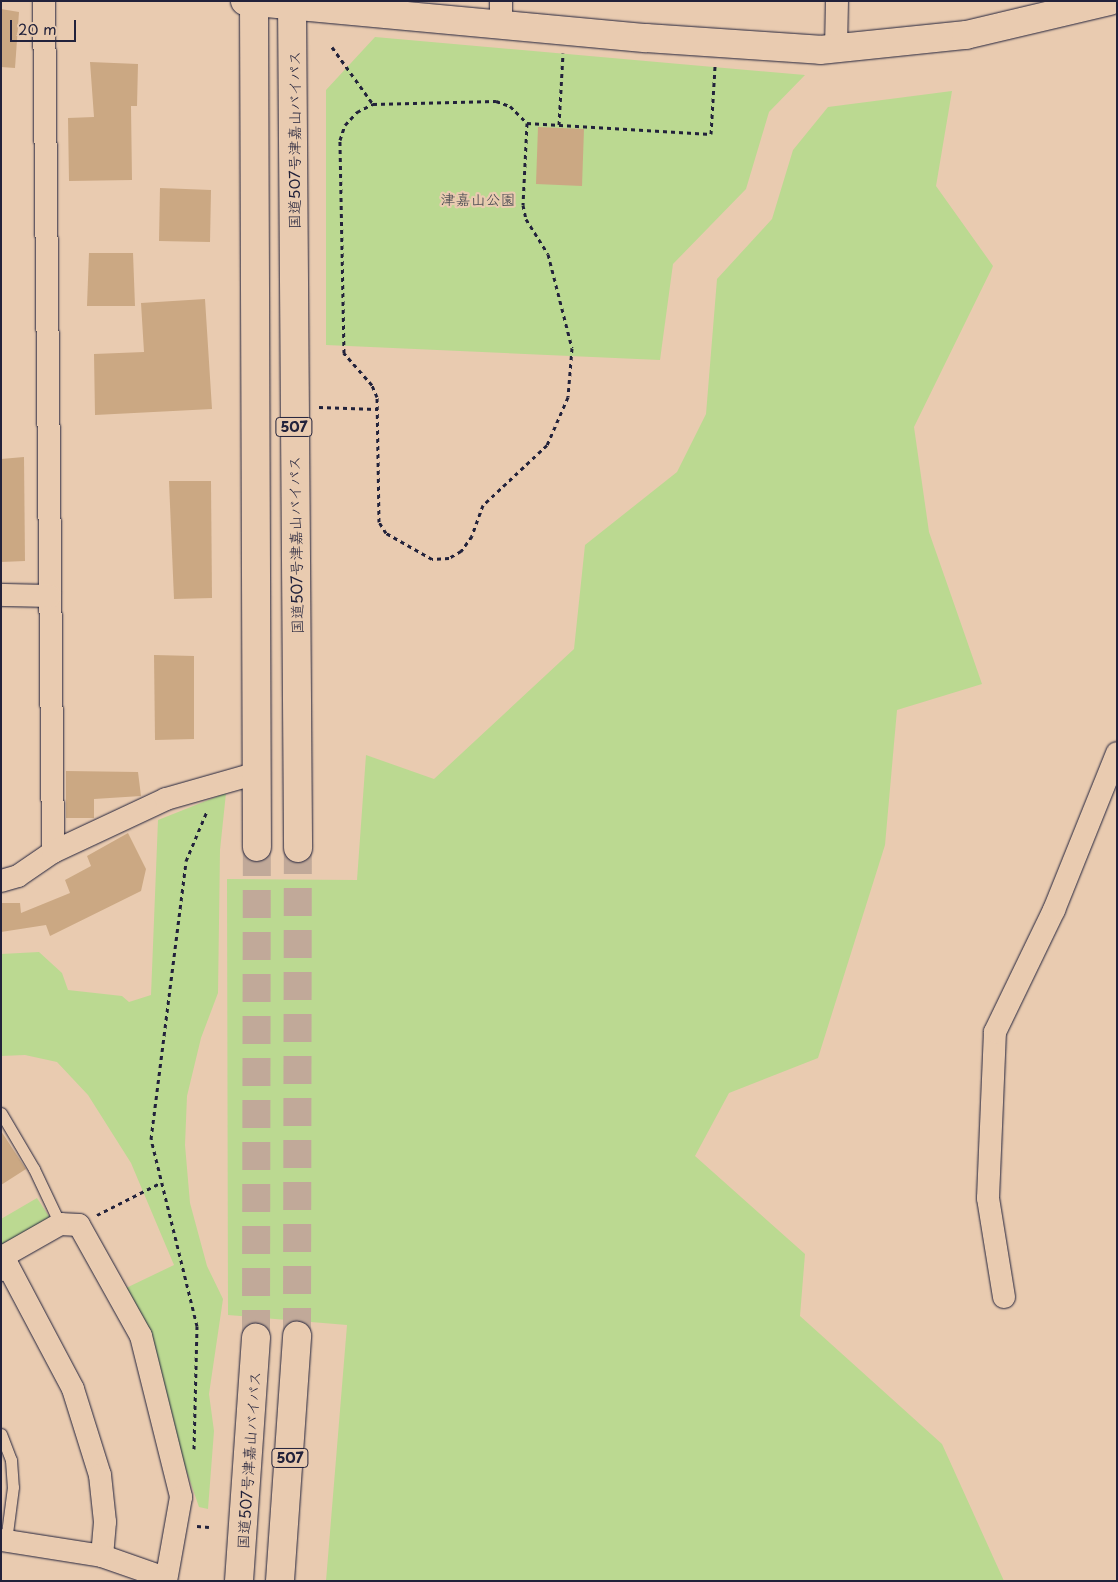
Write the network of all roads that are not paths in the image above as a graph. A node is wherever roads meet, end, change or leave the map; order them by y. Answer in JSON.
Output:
{"nodes":[{"id":1,"x":44,"y":1,"type":"edge"},
{"id":2,"x":245,"y":1,"type":"edge"},
{"id":3,"x":837,"y":1,"type":"edge"},
{"id":4,"x":1110,"y":1,"type":"edge"},
{"id":5,"x":254,"y":2,"type":"edge"},
{"id":6,"x":292,"y":4,"type":"edge"},
{"id":7,"x":501,"y":13,"type":"edge"},
{"id":8,"x":836,"y":48,"type":"junction"},
{"id":9,"x":1,"y":596,"type":"edge"},
{"id":10,"x":50,"y":596,"type":"junction"},
{"id":11,"x":1117,"y":753,"type":"edge"},
{"id":12,"x":257,"y":773,"type":"junction"},
{"id":13,"x":257,"y":847,"type":"tunnel mouth"},
{"id":14,"x":298,"y":848,"type":"tunnel mouth"},
{"id":15,"x":53,"y":852,"type":"junction"},
{"id":16,"x":1,"y":880,"type":"edge"},
{"id":17,"x":1,"y":1113,"type":"edge"},
{"id":18,"x":69,"y":1224,"type":"junction"},
{"id":19,"x":3,"y":1262,"type":"edge"},
{"id":20,"x":1004,"y":1297,"type":"dead end"},
{"id":21,"x":297,"y":1336,"type":"tunnel mouth"},
{"id":22,"x":256,"y":1338,"type":"tunnel mouth"},
{"id":23,"x":1,"y":1434,"type":"edge"},
{"id":24,"x":3,"y":1540,"type":"edge"},
{"id":25,"x":102,"y":1556,"type":"junction"},
{"id":26,"x":166,"y":1579,"type":"edge"},
{"id":27,"x":239,"y":1581,"type":"edge"},
{"id":28,"x":280,"y":1581,"type":"edge"}],
"edges":[{"from":1,"to":10,"type":"street"},
{"from":2,"to":5,"type":"main road"},
{"from":3,"to":8,"type":"street"},
{"from":4,"to":8,"type":"main road"},
{"from":5,"to":6,"type":"main road"},
{"from":5,"to":12,"type":"main road","number":"507"},
{"from":6,"to":7,"type":"main road"},
{"from":6,"to":14,"type":"main road","name":"国道507号津嘉山バイパス","number":"507"},
{"from":7,"to":8,"type":"main road"},
{"from":9,"to":10,"type":"street"},
{"from":10,"to":15,"type":"street"},
{"from":11,"to":20,"type":"street"},
{"from":12,"to":13,"type":"main road","number":"507"},
{"from":12,"to":15,"type":"street"},
{"from":15,"to":16,"type":"street"},
{"from":17,"to":18,"type":"lane"},
{"from":18,"to":19,"type":"street"},
{"from":18,"to":26,"type":"street"},
{"from":19,"to":25,"type":"street"},
{"from":21,"to":28,"type":"main road","number":"507"},
{"from":22,"to":27,"type":"main road","name":"国道507号津嘉山バイパス","number":"507"},
{"from":23,"to":24,"type":"lane"},
{"from":24,"to":25,"type":"street"},
{"from":25,"to":26,"type":"street"}]}
